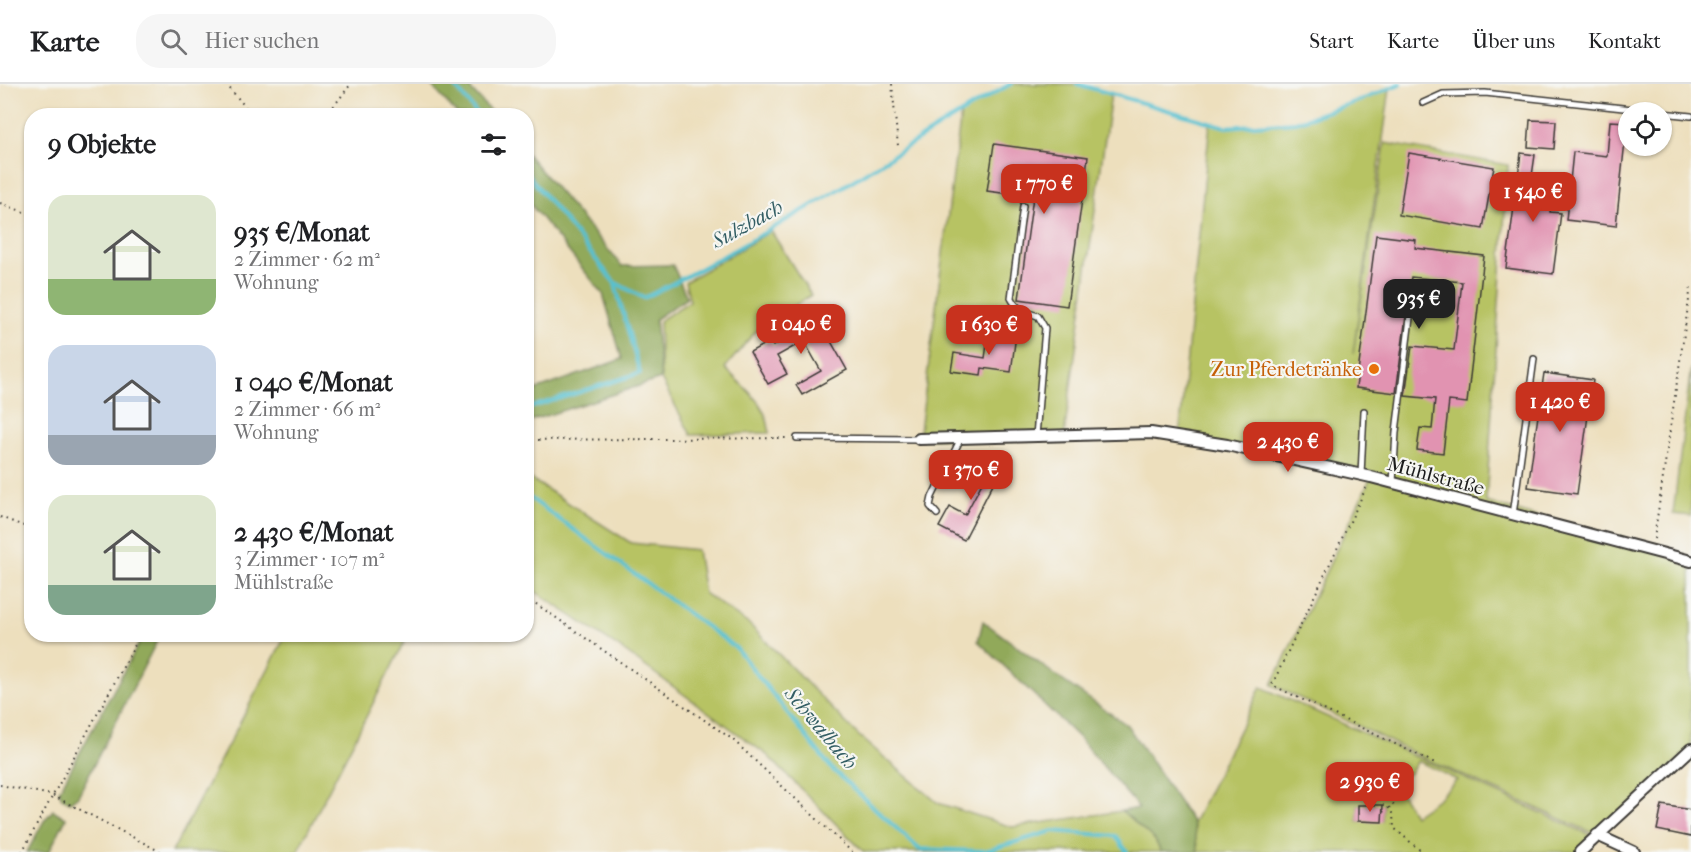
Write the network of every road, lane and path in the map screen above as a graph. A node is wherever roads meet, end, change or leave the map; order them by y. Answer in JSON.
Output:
{"nodes":[{"id":1,"x":226,"y":84,"type":"edge"},
{"id":2,"x":351,"y":84,"type":"edge"},
{"id":3,"x":892,"y":84,"type":"edge"},
{"id":4,"x":1423,"y":103,"type":"dead end"},
{"id":5,"x":247,"y":108,"type":"edge"},
{"id":6,"x":332,"y":108,"type":"edge"},
{"id":7,"x":1618,"y":108,"type":"edge"},
{"id":8,"x":1672,"y":114,"type":"edge"},
{"id":9,"x":1691,"y":116,"type":"edge"},
{"id":10,"x":898,"y":146,"type":"dead end"},
{"id":11,"x":0,"y":204,"type":"edge"},
{"id":12,"x":1023,"y":206,"type":"dead end"},
{"id":13,"x":24,"y":212,"type":"edge"},
{"id":14,"x":1691,"y":286,"type":"edge"},
{"id":15,"x":1410,"y":318,"type":"dead end"},
{"id":16,"x":1534,"y":359,"type":"dead end"},
{"id":17,"x":1364,"y":411,"type":"dead end"},
{"id":18,"x":1036,"y":436,"type":"junction"},
{"id":19,"x":798,"y":438,"type":"joint"},
{"id":20,"x":961,"y":438,"type":"junction"},
{"id":21,"x":919,"y":439,"type":"joint"},
{"id":22,"x":534,"y":440,"type":"edge"},
{"id":23,"x":1366,"y":476,"type":"junction"},
{"id":24,"x":1392,"y":483,"type":"junction"},
{"id":25,"x":937,"y":514,"type":"dead end"},
{"id":26,"x":1513,"y":515,"type":"junction"},
{"id":27,"x":0,"y":517,"type":"edge"},
{"id":28,"x":24,"y":526,"type":"edge"},
{"id":29,"x":1652,"y":552,"type":"junction"},
{"id":30,"x":1691,"y":561,"type":"edge"},
{"id":31,"x":534,"y":603,"type":"edge"},
{"id":32,"x":137,"y":642,"type":"edge"},
{"id":33,"x":1691,"y":749,"type":"edge"},
{"id":34,"x":1437,"y":764,"type":"dead end"},
{"id":35,"x":0,"y":785,"type":"edge"},
{"id":36,"x":52,"y":795,"type":"junction"},
{"id":37,"x":1406,"y":795,"type":"dead end"},
{"id":38,"x":1389,"y":807,"type":"junction"},
{"id":39,"x":1383,"y":812,"type":"dead end"},
{"id":40,"x":1597,"y":835,"type":"junction"},
{"id":41,"x":1627,"y":850,"type":"edge"},
{"id":42,"x":22,"y":852,"type":"edge"},
{"id":43,"x":161,"y":852,"type":"edge"},
{"id":44,"x":852,"y":852,"type":"edge"},
{"id":45,"x":1422,"y":852,"type":"edge"},
{"id":46,"x":1580,"y":852,"type":"edge"}],
"edges":[{"from":1,"to":5,"type":"path"},
{"from":2,"to":6,"type":"path"},
{"from":3,"to":10,"type":"path"},
{"from":4,"to":7,"type":"lane"},
{"from":8,"to":9,"type":"lane"},
{"from":11,"to":13,"type":"path"},
{"from":12,"to":18,"type":"lane"},
{"from":14,"to":29,"type":"path"},
{"from":15,"to":24,"type":"lane"},
{"from":16,"to":26,"type":"lane"},
{"from":17,"to":23,"type":"lane"},
{"from":18,"to":20,"type":"street","name":"Mühlstraße"},
{"from":18,"to":23,"type":"street","name":"Mühlstraße"},
{"from":19,"to":21,"type":"lane"},
{"from":19,"to":22,"type":"path"},
{"from":20,"to":21,"type":"street","name":"Mühlstraße"},
{"from":20,"to":25,"type":"lane"},
{"from":23,"to":24,"type":"street","name":"Mühlstraße"},
{"from":23,"to":34,"type":"path"},
{"from":24,"to":26,"type":"street","name":"Mühlstraße"},
{"from":26,"to":29,"type":"street","name":"Mühlstraße"},
{"from":27,"to":28,"type":"path"},
{"from":29,"to":30,"type":"street","name":"Mühlstraße"},
{"from":31,"to":44,"type":"path"},
{"from":32,"to":36,"type":"path"},
{"from":33,"to":40,"type":"street"},
{"from":35,"to":36,"type":"path"},
{"from":36,"to":42,"type":"path"},
{"from":36,"to":43,"type":"path"},
{"from":37,"to":38,"type":"path"},
{"from":38,"to":39,"type":"path"},
{"from":38,"to":45,"type":"path"},
{"from":40,"to":41,"type":"street"},
{"from":40,"to":46,"type":"street"}]}
